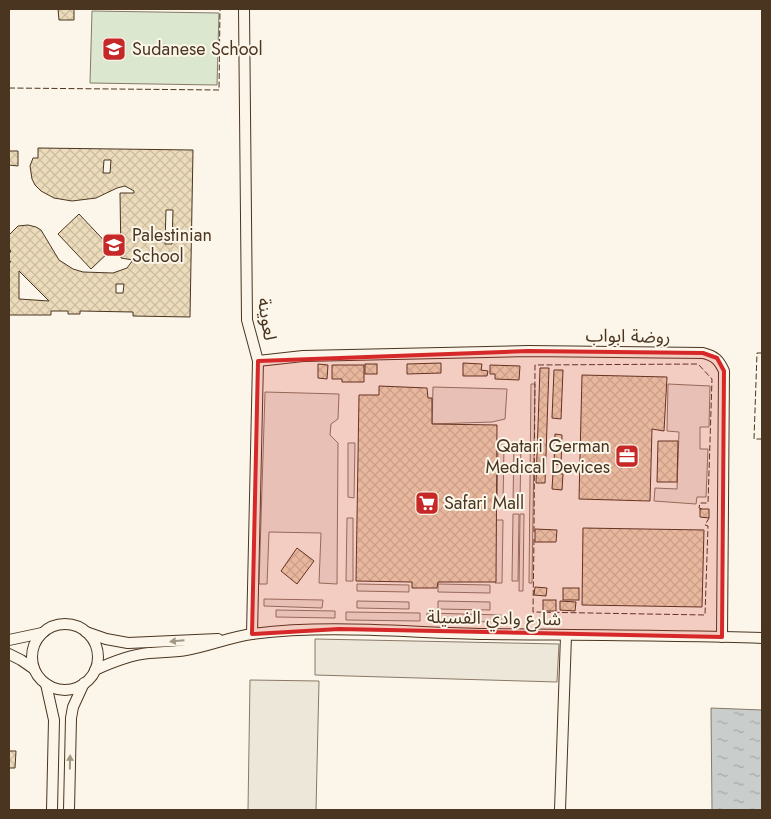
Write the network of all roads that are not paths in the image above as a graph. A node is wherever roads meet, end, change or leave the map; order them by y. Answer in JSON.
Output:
{"nodes":[{"id":1,"x":244,"y":9,"type":"edge"},
{"id":2,"x":258,"y":361,"type":"junction"},
{"id":3,"x":85,"y":631,"type":"junction"},
{"id":4,"x":42,"y":633,"type":"junction"},
{"id":5,"x":252,"y":634,"type":"junction"},
{"id":6,"x":566,"y":636,"type":"junction"},
{"id":7,"x":722,"y":637,"type":"junction"},
{"id":8,"x":762,"y":638,"type":"edge"},
{"id":9,"x":226,"y":639,"type":"junction"},
{"id":10,"x":9,"y":640,"type":"edge"},
{"id":11,"x":9,"y":654,"type":"edge"},
{"id":12,"x":34,"y":670,"type":"junction"},
{"id":13,"x":95,"y":670,"type":"junction"},
{"id":14,"x":84,"y":683,"type":"junction"},
{"id":15,"x":46,"y":684,"type":"junction"},
{"id":16,"x":52,"y":810,"type":"edge"},
{"id":17,"x":69,"y":810,"type":"edge"},
{"id":18,"x":560,"y":810,"type":"edge"}],
"edges":[{"from":1,"to":2,"type":"street","name":"لعوينة"},
{"from":2,"to":5,"type":"street","name":"لعوينة"},
{"from":2,"to":7,"type":"street","name":"روضة ابواب"},
{"from":3,"to":4,"type":"street"},
{"from":9,"to":3,"type":"street","name":"شارع وادي الفسيلة","one_way":true},
{"from":3,"to":13,"type":"street"},
{"from":4,"to":10,"type":"street"},
{"from":4,"to":12,"type":"street"},
{"from":5,"to":6,"type":"street","name":"شارع وادي الفسيلة"},
{"from":5,"to":9,"type":"street","name":"شارع وادي الفسيلة"},
{"from":6,"to":7,"type":"street","name":"شارع وادي الفسيلة"},
{"from":6,"to":18,"type":"street"},
{"from":7,"to":8,"type":"street","name":"شارع وادي الفسيلة"},
{"from":9,"to":13,"type":"street","name":"شارع وادي الفسيلة"},
{"from":11,"to":12,"type":"street"},
{"from":12,"to":15,"type":"street"},
{"from":13,"to":14,"type":"street"},
{"from":14,"to":15,"type":"street"},
{"from":17,"to":14,"type":"street","one_way":true},
{"from":15,"to":16,"type":"street"}]}
